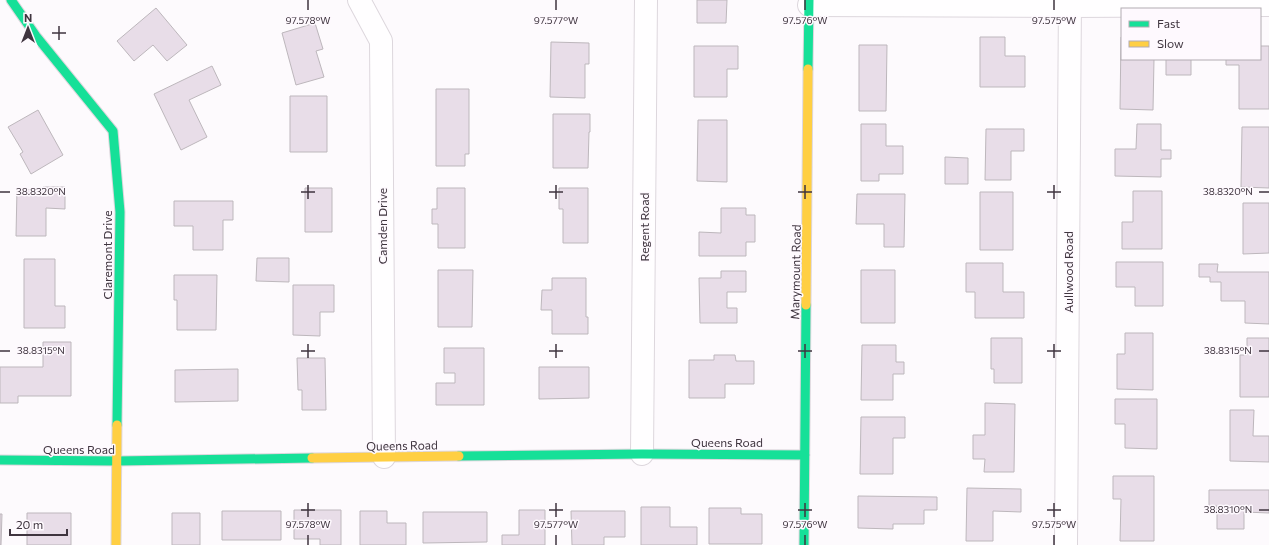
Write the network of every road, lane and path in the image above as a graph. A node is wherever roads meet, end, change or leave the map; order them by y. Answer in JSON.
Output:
{"nodes":[{"id":1,"x":11,"y":0,"type":"edge"},
{"id":2,"x":359,"y":0,"type":"edge"},
{"id":3,"x":646,"y":0,"type":"edge"},
{"id":4,"x":809,"y":3,"type":"edge"},
{"id":5,"x":1070,"y":3,"type":"edge"},
{"id":6,"x":1269,"y":5,"type":"edge"},
{"id":7,"x":642,"y":454,"type":"junction"},
{"id":8,"x":805,"y":455,"type":"junction"},
{"id":9,"x":384,"y":457,"type":"junction"},
{"id":10,"x":0,"y":460,"type":"edge"},
{"id":11,"x":116,"y":461,"type":"junction"},
{"id":12,"x":116,"y":545,"type":"edge"},
{"id":13,"x":804,"y":545,"type":"edge"},
{"id":14,"x":1066,"y":545,"type":"edge"}],
"edges":[{"from":1,"to":11,"type":"street","name":"Claremont Drive"},
{"from":2,"to":9,"type":"street","name":"Camden Drive"},
{"from":3,"to":7,"type":"street","name":"Regent Road"},
{"from":4,"to":5,"type":"street"},
{"from":4,"to":8,"type":"street","name":"Marymount Road"},
{"from":5,"to":6,"type":"street"},
{"from":5,"to":14,"type":"street","name":"Aullwood Road"},
{"from":7,"to":8,"type":"street","name":"Queens Road"},
{"from":7,"to":9,"type":"street","name":"Queens Road"},
{"from":8,"to":13,"type":"street","name":"Marymount Road"},
{"from":9,"to":11,"type":"street","name":"Queens Road"},
{"from":10,"to":11,"type":"street","name":"Queens Road"},
{"from":11,"to":12,"type":"street","name":"Claremont Drive"}]}
